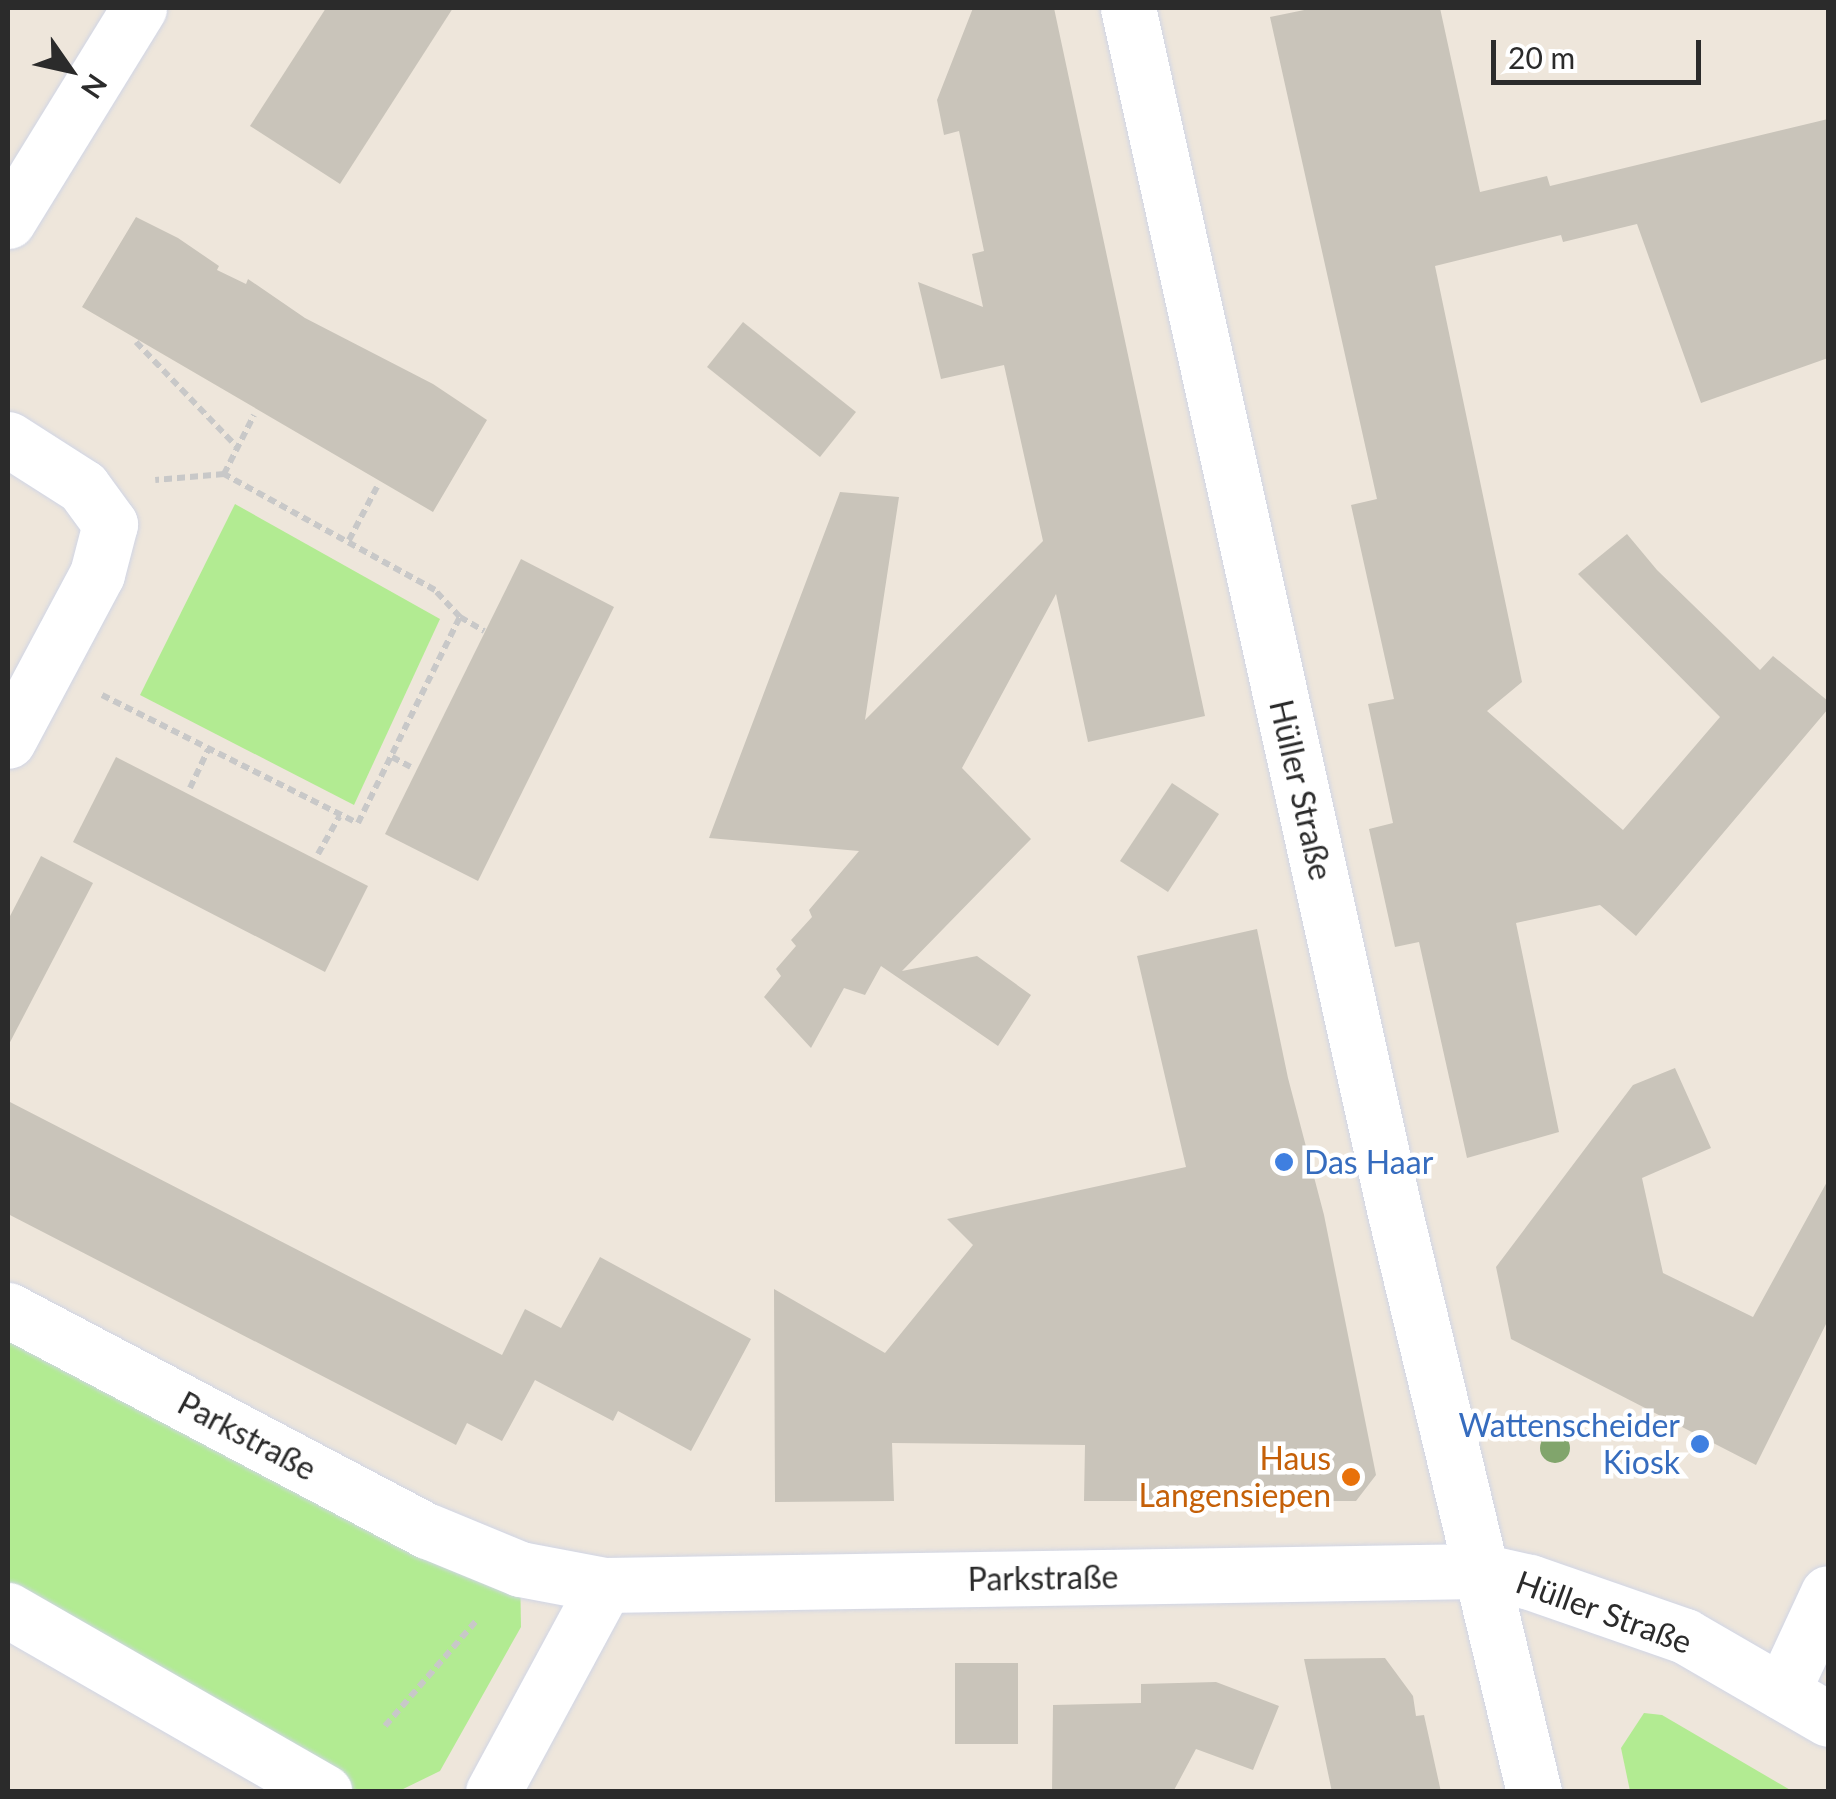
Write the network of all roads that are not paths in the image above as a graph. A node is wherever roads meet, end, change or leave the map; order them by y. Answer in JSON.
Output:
{"nodes":[{"id":1,"x":140,"y":8,"type":"edge"},
{"id":2,"x":1128,"y":8,"type":"edge"},
{"id":3,"x":8,"y":220,"type":"edge"},
{"id":4,"x":8,"y":439,"type":"edge"},
{"id":5,"x":8,"y":740,"type":"edge"},
{"id":6,"x":8,"y":1310,"type":"edge"},
{"id":7,"x":1481,"y":1571,"type":"junction"},
{"id":8,"x":605,"y":1586,"type":"junction"},
{"id":9,"x":1828,"y":1593,"type":"edge"},
{"id":10,"x":8,"y":1610,"type":"edge"},
{"id":11,"x":1782,"y":1692,"type":"junction"},
{"id":12,"x":1828,"y":1719,"type":"edge"},
{"id":13,"x":324,"y":1792,"type":"edge"},
{"id":14,"x":493,"y":1792,"type":"edge"},
{"id":15,"x":1534,"y":1792,"type":"edge"}],
"edges":[{"from":1,"to":3,"type":"street"},
{"from":2,"to":7,"type":"street","name":"Hüller Straße"},
{"from":4,"to":5,"type":"street"},
{"from":6,"to":8,"type":"street","name":"Parkstraße"},
{"from":7,"to":8,"type":"street","name":"Parkstraße"},
{"from":7,"to":11,"type":"street","name":"Hüller Straße"},
{"from":7,"to":15,"type":"street","name":"Hüller Straße"},
{"from":8,"to":14,"type":"street"},
{"from":9,"to":11,"type":"street"},
{"from":10,"to":13,"type":"street"},
{"from":11,"to":12,"type":"street","name":"Hüller Straße"}]}
